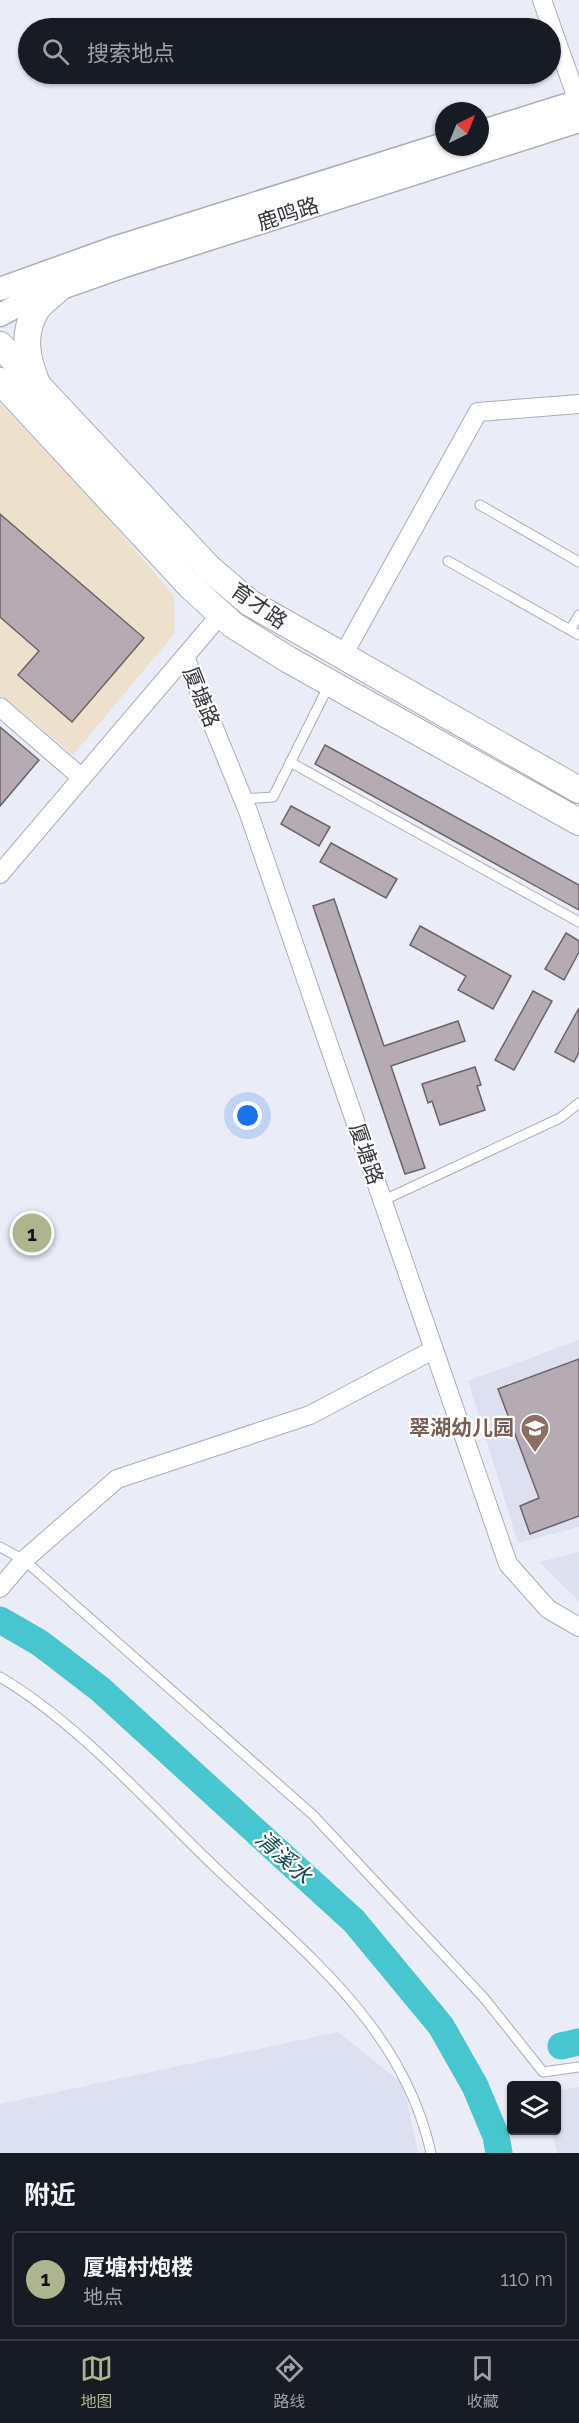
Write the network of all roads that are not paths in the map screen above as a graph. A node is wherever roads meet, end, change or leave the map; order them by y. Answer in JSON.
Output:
{"nodes":[{"id":1,"x":542,"y":0,"type":"edge"},
{"id":2,"x":548,"y":18,"type":"edge"},
{"id":3,"x":561,"y":55,"type":"edge"},
{"id":4,"x":579,"y":107,"type":"edge"},
{"id":5,"x":489,"y":130,"type":"edge"},
{"id":6,"x":435,"y":147,"type":"edge"},
{"id":7,"x":0,"y":289,"type":"edge"},
{"id":8,"x":58,"y":289,"type":"junction"},
{"id":9,"x":0,"y":315,"type":"edge"},
{"id":10,"x":0,"y":345,"type":"edge"},
{"id":11,"x":0,"y":381,"type":"edge"},
{"id":12,"x":37,"y":384,"type":"junction"},
{"id":13,"x":579,"y":404,"type":"edge"},
{"id":14,"x":480,"y":505,"type":"dead end"},
{"id":15,"x":448,"y":561,"type":"dead end"},
{"id":16,"x":579,"y":562,"type":"edge"},
{"id":17,"x":221,"y":614,"type":"junction"},
{"id":18,"x":579,"y":615,"type":"edge"},
{"id":19,"x":575,"y":633,"type":"edge"},
{"id":20,"x":185,"y":657,"type":"junction"},
{"id":21,"x":342,"y":657,"type":"junction"},
{"id":22,"x":330,"y":683,"type":"junction"},
{"id":23,"x":0,"y":707,"type":"edge"},
{"id":24,"x":290,"y":762,"type":"junction"},
{"id":25,"x":82,"y":778,"type":"junction"},
{"id":26,"x":579,"y":790,"type":"edge"},
{"id":27,"x":243,"y":799,"type":"junction"},
{"id":28,"x":579,"y":822,"type":"edge"},
{"id":29,"x":0,"y":874,"type":"edge"},
{"id":30,"x":579,"y":922,"type":"edge"},
{"id":31,"x":579,"y":1103,"type":"edge"},
{"id":32,"x":382,"y":1202,"type":"junction"},
{"id":33,"x":433,"y":1350,"type":"junction"},
{"id":34,"x":0,"y":1547,"type":"edge"},
{"id":35,"x":24,"y":1560,"type":"junction"},
{"id":36,"x":5,"y":1582,"type":"edge"},
{"id":37,"x":579,"y":1627,"type":"edge"},
{"id":38,"x":0,"y":1677,"type":"edge"},
{"id":39,"x":579,"y":2067,"type":"edge"},
{"id":40,"x":431,"y":2153,"type":"edge"}],
"edges":[{"from":1,"to":2,"type":"street"},
{"from":3,"to":4,"type":"street"},
{"from":4,"to":5,"type":"street"},
{"from":4,"to":8,"type":"street","name":"鹿鸣路"},
{"from":6,"to":7,"type":"street","name":"鹿鸣路"},
{"from":8,"to":9,"type":"street","name":"鹿鸣路"},
{"from":8,"to":12,"type":"main road"},
{"from":10,"to":12,"type":"main road","name":"育才路"},
{"from":11,"to":17,"type":"main road","name":"育才路"},
{"from":12,"to":21,"type":"main road","name":"育才路"},
{"from":13,"to":21,"type":"street"},
{"from":14,"to":16,"type":"lane"},
{"from":15,"to":19,"type":"lane"},
{"from":17,"to":20,"type":"street"},
{"from":17,"to":22,"type":"main road","name":"育才路"},
{"from":18,"to":19,"type":"lane"},
{"from":20,"to":25,"type":"street"},
{"from":20,"to":27,"type":"street","name":"厦塘路"},
{"from":21,"to":26,"type":"main road","name":"育才路"},
{"from":22,"to":24,"type":"lane"},
{"from":22,"to":28,"type":"main road","name":"育才路"},
{"from":23,"to":25,"type":"street"},
{"from":24,"to":27,"type":"lane"},
{"from":24,"to":30,"type":"lane"},
{"from":25,"to":29,"type":"street"},
{"from":27,"to":32,"type":"street","name":"厦塘路"},
{"from":31,"to":32,"type":"lane"},
{"from":32,"to":33,"type":"street","name":"厦塘路"},
{"from":33,"to":35,"type":"street"},
{"from":33,"to":37,"type":"street","name":"厦塘路"},
{"from":34,"to":35,"type":"lane"},
{"from":35,"to":36,"type":"street"},
{"from":35,"to":39,"type":"lane"},
{"from":38,"to":40,"type":"lane"}]}
